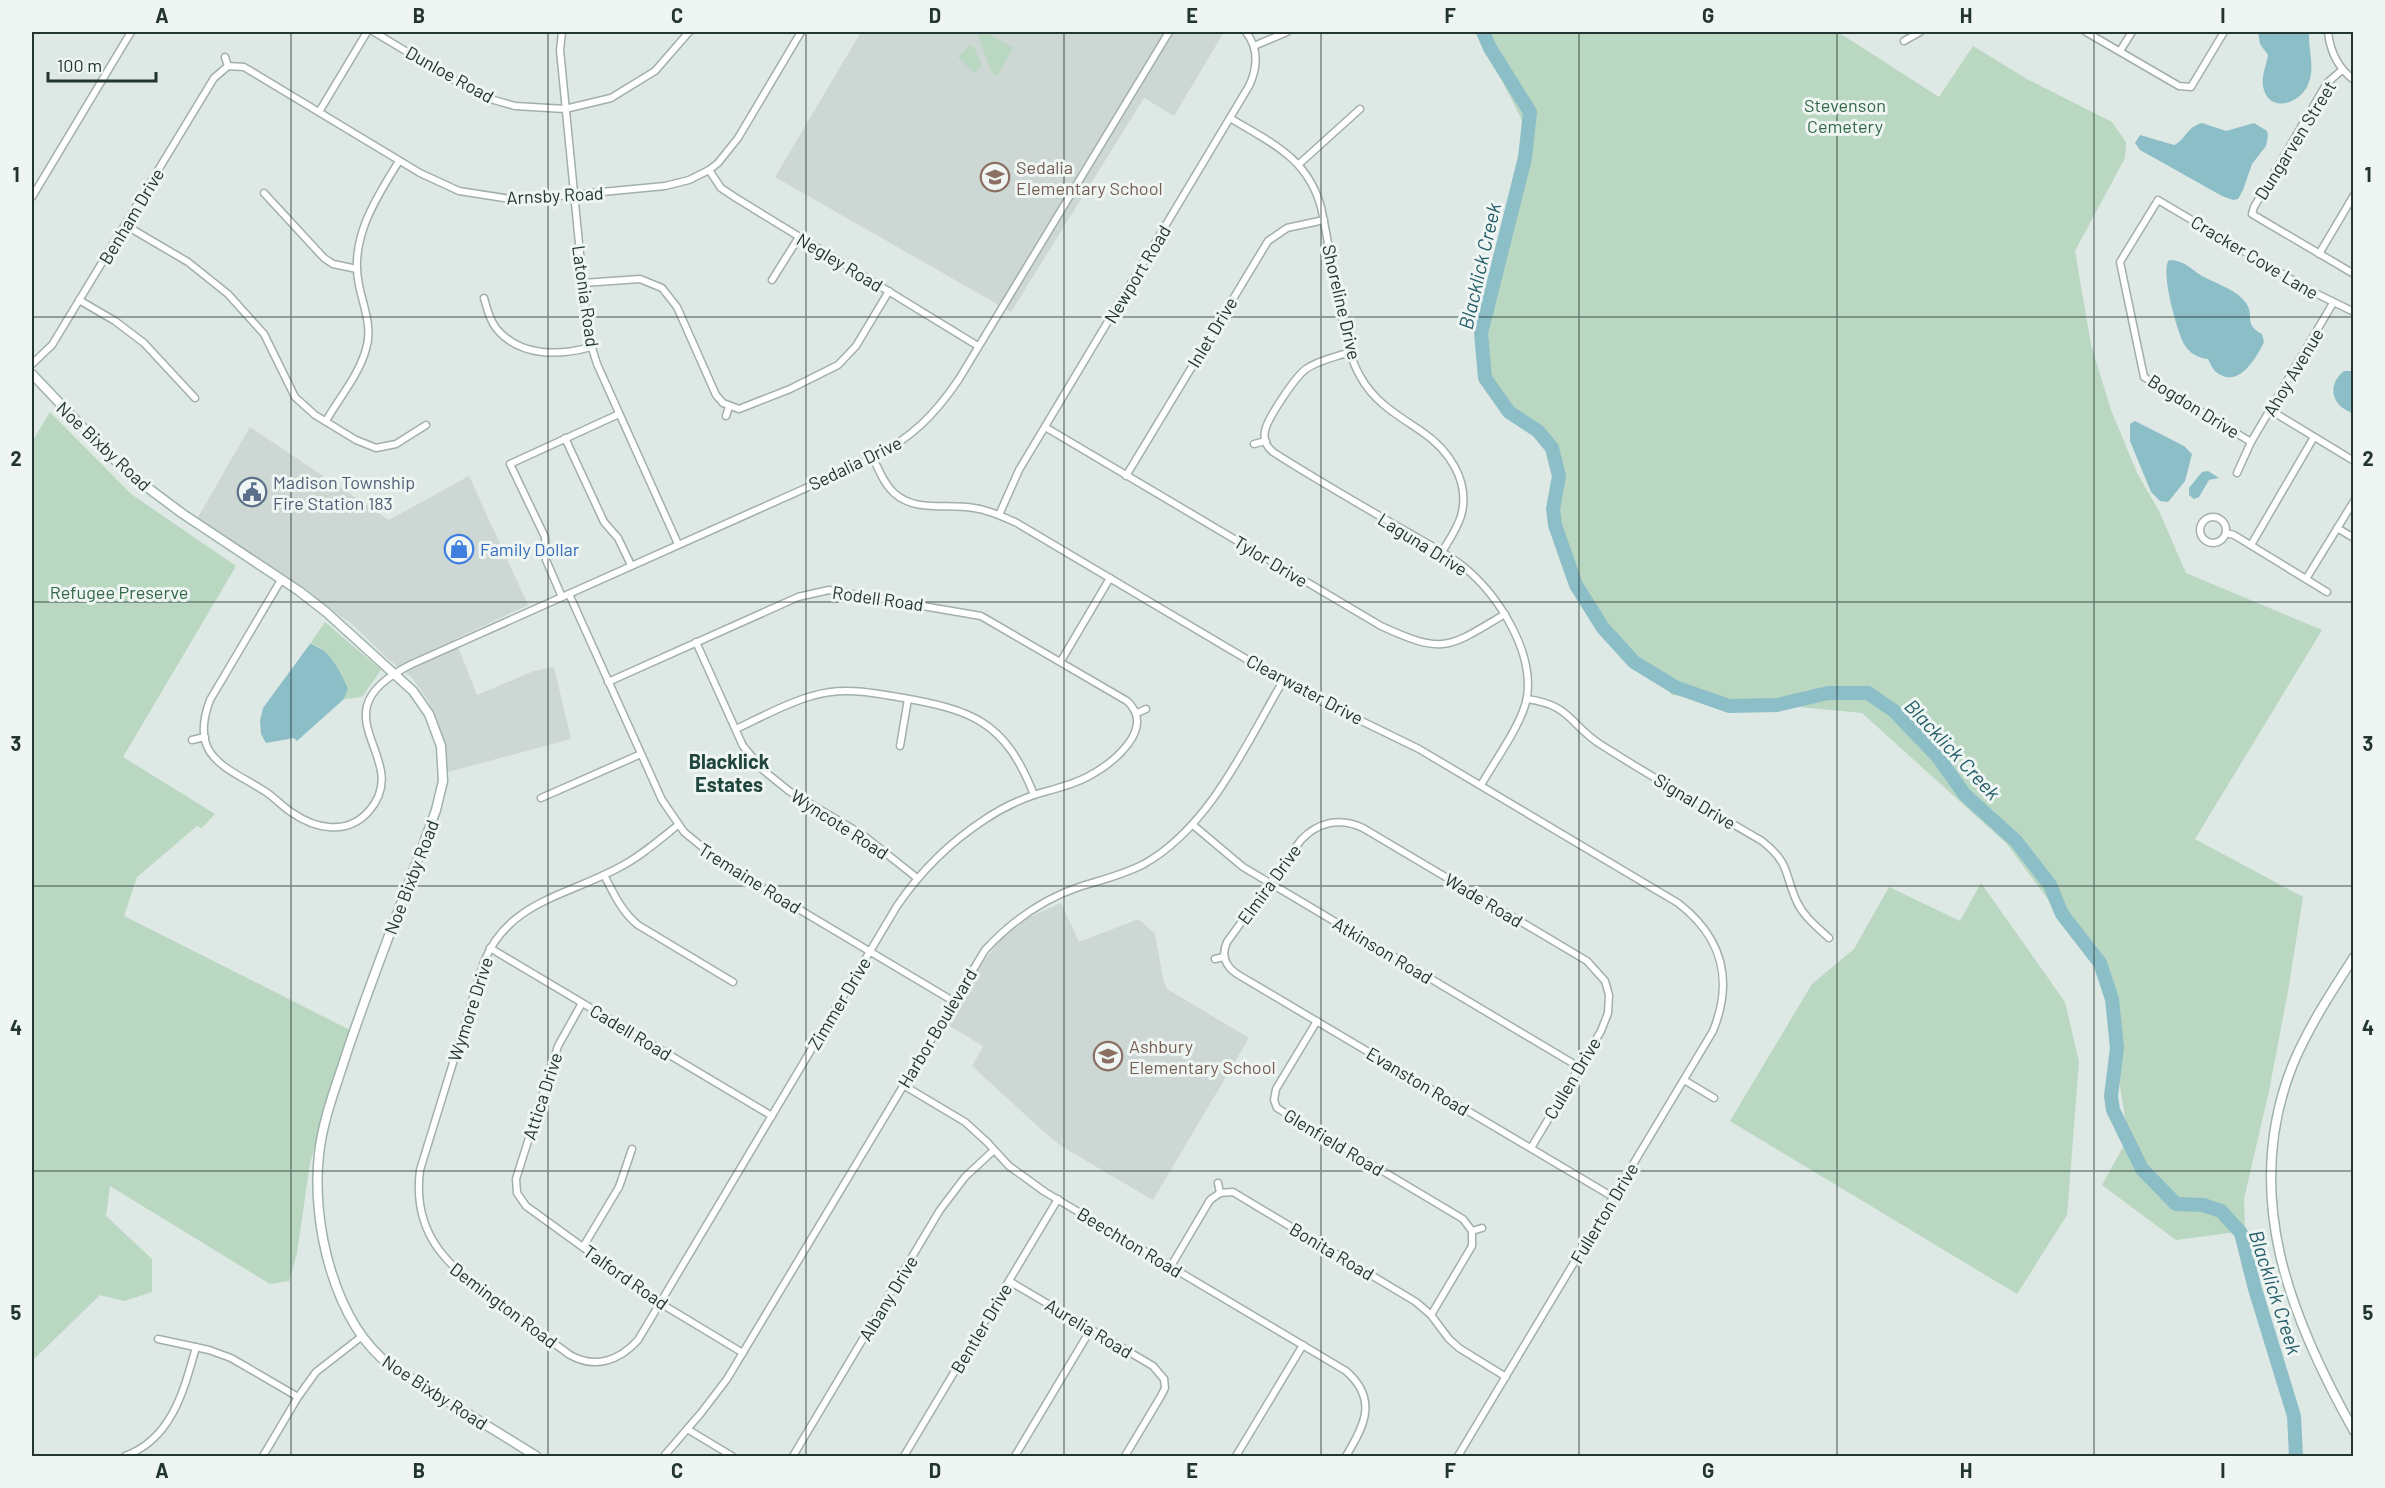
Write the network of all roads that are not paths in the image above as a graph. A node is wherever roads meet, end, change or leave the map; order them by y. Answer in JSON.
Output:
{"nodes":[{"id":1,"x":131,"y":32,"type":"edge"},
{"id":2,"x":367,"y":32,"type":"edge"},
{"id":3,"x":374,"y":32,"type":"edge"},
{"id":4,"x":562,"y":32,"type":"edge"},
{"id":5,"x":689,"y":32,"type":"edge"},
{"id":6,"x":801,"y":32,"type":"edge"},
{"id":7,"x":1169,"y":32,"type":"edge"},
{"id":8,"x":1246,"y":32,"type":"edge"},
{"id":9,"x":1287,"y":32,"type":"edge"},
{"id":10,"x":1920,"y":32,"type":"edge"},
{"id":11,"x":2085,"y":32,"type":"edge"},
{"id":12,"x":2132,"y":32,"type":"edge"},
{"id":13,"x":2224,"y":32,"type":"edge"},
{"id":14,"x":2328,"y":32,"type":"edge"},
{"id":15,"x":1904,"y":41,"type":"dead end"},
{"id":16,"x":1254,"y":46,"type":"junction"},
{"id":17,"x":2120,"y":51,"type":"junction"},
{"id":18,"x":225,"y":57,"type":"dead end"},
{"id":19,"x":228,"y":66,"type":"junction"},
{"id":20,"x":2342,"y":70,"type":"junction"},
{"id":21,"x":2354,"y":80,"type":"edge"},
{"id":22,"x":565,"y":109,"type":"junction"},
{"id":23,"x":1360,"y":109,"type":"dead end"},
{"id":24,"x":319,"y":112,"type":"junction"},
{"id":25,"x":1230,"y":118,"type":"junction"},
{"id":26,"x":399,"y":160,"type":"junction"},
{"id":27,"x":1299,"y":164,"type":"junction"},
{"id":28,"x":709,"y":170,"type":"junction"},
{"id":29,"x":34,"y":189,"type":"edge"},
{"id":30,"x":264,"y":193,"type":"dead end"},
{"id":31,"x":573,"y":195,"type":"junction"},
{"id":32,"x":2354,"y":195,"type":"edge"},
{"id":33,"x":32,"y":197,"type":"edge"},
{"id":34,"x":2158,"y":200,"type":"joint"},
{"id":35,"x":1324,"y":220,"type":"junction"},
{"id":36,"x":125,"y":225,"type":"junction"},
{"id":37,"x":799,"y":237,"type":"junction"},
{"id":38,"x":2319,"y":254,"type":"junction"},
{"id":39,"x":357,"y":268,"type":"junction"},
{"id":40,"x":2354,"y":274,"type":"edge"},
{"id":41,"x":772,"y":280,"type":"dead end"},
{"id":42,"x":582,"y":283,"type":"junction"},
{"id":43,"x":889,"y":291,"type":"junction"},
{"id":44,"x":484,"y":298,"type":"dead end"},
{"id":45,"x":80,"y":300,"type":"junction"},
{"id":46,"x":2333,"y":303,"type":"junction"},
{"id":47,"x":2354,"y":312,"type":"edge"},
{"id":48,"x":978,"y":346,"type":"junction"},
{"id":49,"x":591,"y":347,"type":"junction"},
{"id":50,"x":1350,"y":352,"type":"junction"},
{"id":51,"x":32,"y":364,"type":"edge"},
{"id":52,"x":32,"y":375,"type":"edge"},
{"id":53,"x":195,"y":398,"type":"dead end"},
{"id":54,"x":729,"y":407,"type":"junction"},
{"id":55,"x":2270,"y":410,"type":"junction"},
{"id":56,"x":620,"y":414,"type":"junction"},
{"id":57,"x":726,"y":416,"type":"dead end"},
{"id":58,"x":326,"y":421,"type":"junction"},
{"id":59,"x":426,"y":425,"type":"dead end"},
{"id":60,"x":1045,"y":427,"type":"junction"},
{"id":61,"x":2314,"y":437,"type":"junction"},
{"id":62,"x":565,"y":438,"type":"junction"},
{"id":63,"x":1266,"y":441,"type":"junction"},
{"id":64,"x":2251,"y":441,"type":"junction"},
{"id":65,"x":1254,"y":444,"type":"dead end"},
{"id":66,"x":873,"y":458,"type":"junction"},
{"id":67,"x":2354,"y":461,"type":"edge"},
{"id":68,"x":2237,"y":473,"type":"dead end"},
{"id":69,"x":1126,"y":476,"type":"junction"},
{"id":70,"x":2354,"y":501,"type":"edge"},
{"id":71,"x":999,"y":515,"type":"junction"},
{"id":72,"x":2337,"y":528,"type":"junction"},
{"id":73,"x":2226,"y":533,"type":"junction"},
{"id":74,"x":2354,"y":538,"type":"edge"},
{"id":75,"x":678,"y":544,"type":"junction"},
{"id":76,"x":2251,"y":545,"type":"junction"},
{"id":77,"x":1442,"y":552,"type":"junction"},
{"id":78,"x":631,"y":565,"type":"junction"},
{"id":79,"x":1110,"y":578,"type":"junction"},
{"id":80,"x":2306,"y":579,"type":"junction"},
{"id":81,"x":281,"y":580,"type":"junction"},
{"id":82,"x":2327,"y":592,"type":"dead end"},
{"id":83,"x":566,"y":595,"type":"junction"},
{"id":84,"x":1505,"y":614,"type":"junction"},
{"id":85,"x":696,"y":642,"type":"junction"},
{"id":86,"x":1061,"y":661,"type":"junction"},
{"id":87,"x":394,"y":674,"type":"junction"},
{"id":88,"x":1283,"y":681,"type":"junction"},
{"id":89,"x":608,"y":682,"type":"junction"},
{"id":90,"x":908,"y":699,"type":"junction"},
{"id":91,"x":1527,"y":699,"type":"junction"},
{"id":92,"x":1146,"y":710,"type":"dead end"},
{"id":93,"x":1137,"y":713,"type":"junction"},
{"id":94,"x":736,"y":729,"type":"junction"},
{"id":95,"x":205,"y":737,"type":"junction"},
{"id":96,"x":192,"y":741,"type":"dead end"},
{"id":97,"x":900,"y":746,"type":"dead end"},
{"id":98,"x":640,"y":754,"type":"junction"},
{"id":99,"x":1481,"y":785,"type":"junction"},
{"id":100,"x":1034,"y":795,"type":"junction"},
{"id":101,"x":541,"y":798,"type":"dead end"},
{"id":102,"x":1332,"y":822,"type":"joint"},
{"id":103,"x":678,"y":825,"type":"junction"},
{"id":104,"x":1193,"y":825,"type":"junction"},
{"id":105,"x":604,"y":875,"type":"junction"},
{"id":106,"x":917,"y":878,"type":"junction"},
{"id":107,"x":1270,"y":883,"type":"junction"},
{"id":108,"x":1829,"y":938,"type":"dead end"},
{"id":109,"x":490,"y":948,"type":"junction"},
{"id":110,"x":870,"y":952,"type":"junction"},
{"id":111,"x":2354,"y":957,"type":"edge"},
{"id":112,"x":1215,"y":959,"type":"dead end"},
{"id":113,"x":1225,"y":959,"type":"junction"},
{"id":114,"x":1720,"y":960,"type":"joint"},
{"id":115,"x":733,"y":982,"type":"dead end"},
{"id":116,"x":953,"y":1001,"type":"junction"},
{"id":117,"x":582,"y":1003,"type":"junction"},
{"id":118,"x":1609,"y":1006,"type":"joint"},
{"id":119,"x":1317,"y":1021,"type":"junction"},
{"id":120,"x":1579,"y":1067,"type":"junction"},
{"id":121,"x":1684,"y":1080,"type":"junction"},
{"id":122,"x":903,"y":1085,"type":"junction"},
{"id":123,"x":1714,"y":1098,"type":"dead end"},
{"id":124,"x":772,"y":1116,"type":"junction"},
{"id":125,"x":1531,"y":1148,"type":"junction"},
{"id":126,"x":632,"y":1149,"type":"dead end"},
{"id":127,"x":994,"y":1150,"type":"junction"},
{"id":128,"x":1218,"y":1183,"type":"dead end"},
{"id":129,"x":513,"y":1193,"type":"joint"},
{"id":130,"x":1220,"y":1193,"type":"junction"},
{"id":131,"x":1613,"y":1197,"type":"junction"},
{"id":132,"x":1058,"y":1199,"type":"junction"},
{"id":133,"x":425,"y":1221,"type":"joint"},
{"id":134,"x":1482,"y":1228,"type":"dead end"},
{"id":135,"x":1473,"y":1231,"type":"junction"},
{"id":136,"x":583,"y":1247,"type":"junction"},
{"id":137,"x":1171,"y":1266,"type":"junction"},
{"id":138,"x":1009,"y":1281,"type":"junction"},
{"id":139,"x":660,"y":1303,"type":"junction"},
{"id":140,"x":1431,"y":1315,"type":"junction"},
{"id":141,"x":1091,"y":1329,"type":"junction"},
{"id":142,"x":361,"y":1337,"type":"junction"},
{"id":143,"x":158,"y":1339,"type":"dead end"},
{"id":144,"x":1303,"y":1345,"type":"junction"},
{"id":145,"x":195,"y":1347,"type":"junction"},
{"id":146,"x":743,"y":1353,"type":"junction"},
{"id":147,"x":604,"y":1362,"type":"joint"},
{"id":148,"x":1506,"y":1377,"type":"junction"},
{"id":149,"x":298,"y":1397,"type":"junction"},
{"id":150,"x":687,"y":1429,"type":"junction"},
{"id":151,"x":2354,"y":1431,"type":"edge"},
{"id":152,"x":125,"y":1456,"type":"edge"},
{"id":153,"x":263,"y":1456,"type":"edge"},
{"id":154,"x":536,"y":1456,"type":"edge"},
{"id":155,"x":664,"y":1456,"type":"edge"},
{"id":156,"x":732,"y":1456,"type":"edge"},
{"id":157,"x":794,"y":1456,"type":"edge"},
{"id":158,"x":904,"y":1456,"type":"edge"},
{"id":159,"x":1015,"y":1456,"type":"edge"},
{"id":160,"x":1125,"y":1456,"type":"edge"},
{"id":161,"x":1236,"y":1456,"type":"edge"},
{"id":162,"x":1346,"y":1456,"type":"edge"},
{"id":163,"x":1458,"y":1456,"type":"edge"}],
"edges":[{"from":1,"to":29,"type":"street"},
{"from":2,"to":24,"type":"street"},
{"from":3,"to":22,"type":"street","name":"Dunloe Road"},
{"from":4,"to":22,"type":"street","name":"Latonia Road"},
{"from":5,"to":22,"type":"street","name":"Dunloe Road"},
{"from":6,"to":28,"type":"street","name":"Arnsby Road"},
{"from":7,"to":48,"type":"street","name":"Sedalia Drive"},
{"from":8,"to":16,"type":"street"},
{"from":9,"to":16,"type":"street"},
{"from":10,"to":15,"type":"street"},
{"from":11,"to":17,"type":"street"},
{"from":12,"to":17,"type":"street"},
{"from":13,"to":17,"type":"street"},
{"from":14,"to":20,"type":"street"},
{"from":16,"to":25,"type":"street","name":"Newport Road"},
{"from":18,"to":19,"type":"street"},
{"from":19,"to":24,"type":"street","name":"Arnsby Road"},
{"from":19,"to":36,"type":"street","name":"Benham Drive"},
{"from":20,"to":21,"type":"street"},
{"from":20,"to":38,"type":"street","name":"Dungarven Street"},
{"from":22,"to":31,"type":"street","name":"Latonia Road"},
{"from":23,"to":27,"type":"street"},
{"from":24,"to":26,"type":"street","name":"Arnsby Road"},
{"from":25,"to":27,"type":"street","name":"Shoreline Drive"},
{"from":25,"to":60,"type":"street","name":"Newport Road"},
{"from":26,"to":31,"type":"street","name":"Arnsby Road"},
{"from":26,"to":39,"type":"street"},
{"from":27,"to":35,"type":"street","name":"Shoreline Drive"},
{"from":28,"to":31,"type":"street","name":"Arnsby Road"},
{"from":28,"to":37,"type":"street","name":"Negley Road"},
{"from":29,"to":33,"type":"street"},
{"from":30,"to":39,"type":"street"},
{"from":31,"to":42,"type":"street","name":"Latonia Road"},
{"from":32,"to":38,"type":"street"},
{"from":34,"to":46,"type":"street","name":"Cracker Cove Lane"},
{"from":34,"to":64,"type":"street","name":"Bogdon Drive"},
{"from":35,"to":50,"type":"street","name":"Shoreline Drive"},
{"from":35,"to":69,"type":"street","name":"Inlet Drive"},
{"from":36,"to":45,"type":"street","name":"Benham Drive"},
{"from":36,"to":58,"type":"street"},
{"from":37,"to":41,"type":"street"},
{"from":37,"to":43,"type":"street","name":"Negley Road"},
{"from":38,"to":40,"type":"street"},
{"from":39,"to":58,"type":"street"},
{"from":42,"to":49,"type":"street","name":"Latonia Road"},
{"from":42,"to":54,"type":"street"},
{"from":43,"to":48,"type":"street","name":"Negley Road"},
{"from":43,"to":54,"type":"street"},
{"from":44,"to":49,"type":"street"},
{"from":45,"to":51,"type":"street","name":"Benham Drive"},
{"from":45,"to":53,"type":"street"},
{"from":46,"to":47,"type":"street","name":"Cracker Cove Lane"},
{"from":46,"to":55,"type":"street","name":"Ahoy Avenue"},
{"from":48,"to":66,"type":"street","name":"Sedalia Drive"},
{"from":49,"to":56,"type":"street","name":"Latonia Road"},
{"from":50,"to":63,"type":"street"},
{"from":50,"to":77,"type":"street","name":"Shoreline Drive"},
{"from":52,"to":81,"type":"street","name":"Noe Bixby Road"},
{"from":54,"to":57,"type":"street"},
{"from":55,"to":61,"type":"street"},
{"from":55,"to":64,"type":"street","name":"Ahoy Avenue"},
{"from":56,"to":62,"type":"street"},
{"from":56,"to":75,"type":"street","name":"Latonia Road"},
{"from":58,"to":59,"type":"street"},
{"from":60,"to":69,"type":"street","name":"Tylor Drive"},
{"from":60,"to":71,"type":"street","name":"Newport Road"},
{"from":61,"to":67,"type":"street"},
{"from":61,"to":76,"type":"street"},
{"from":62,"to":78,"type":"street"},
{"from":62,"to":83,"type":"street","name":"Tremaine Road"},
{"from":63,"to":65,"type":"street"},
{"from":63,"to":77,"type":"street","name":"Laguna Drive"},
{"from":64,"to":68,"type":"street","name":"Ahoy Avenue"},
{"from":66,"to":71,"type":"street","name":"Clearwater Drive"},
{"from":66,"to":75,"type":"street","name":"Sedalia Drive"},
{"from":69,"to":84,"type":"street","name":"Tylor Drive"},
{"from":70,"to":72,"type":"street"},
{"from":71,"to":79,"type":"street","name":"Clearwater Drive"},
{"from":72,"to":74,"type":"street"},
{"from":72,"to":80,"type":"street"},
{"from":73,"to":73,"type":"street"},
{"from":73,"to":76,"type":"street"},
{"from":75,"to":78,"type":"street","name":"Sedalia Drive"},
{"from":76,"to":80,"type":"street"},
{"from":77,"to":84,"type":"street","name":"Laguna Drive"},
{"from":78,"to":83,"type":"street","name":"Sedalia Drive"},
{"from":79,"to":86,"type":"street"},
{"from":79,"to":88,"type":"street","name":"Clearwater Drive"},
{"from":80,"to":82,"type":"street"},
{"from":81,"to":87,"type":"street","name":"Noe Bixby Road"},
{"from":81,"to":95,"type":"street"},
{"from":83,"to":87,"type":"street","name":"Sedalia Drive"},
{"from":83,"to":89,"type":"street","name":"Tremaine Road"},
{"from":84,"to":91,"type":"street","name":"Laguna Drive"},
{"from":85,"to":86,"type":"street","name":"Rodell Road"},
{"from":85,"to":89,"type":"street","name":"Rodell Road"},
{"from":85,"to":94,"type":"street","name":"Wyncote Road"},
{"from":86,"to":93,"type":"street","name":"Rodell Road"},
{"from":87,"to":95,"type":"street","name":"Sedalia Drive"},
{"from":87,"to":142,"type":"street","name":"Noe Bixby Road"},
{"from":88,"to":99,"type":"street","name":"Clearwater Drive"},
{"from":88,"to":104,"type":"street","name":"Harbor Boulevard"},
{"from":89,"to":98,"type":"street","name":"Tremaine Road"},
{"from":90,"to":94,"type":"street"},
{"from":90,"to":97,"type":"street"},
{"from":90,"to":100,"type":"street"},
{"from":91,"to":99,"type":"street","name":"Laguna Drive"},
{"from":91,"to":108,"type":"street","name":"Signal Drive"},
{"from":92,"to":93,"type":"street"},
{"from":93,"to":100,"type":"street","name":"Zimmer Drive"},
{"from":94,"to":106,"type":"street","name":"Wyncote Road"},
{"from":95,"to":96,"type":"street"},
{"from":98,"to":101,"type":"street"},
{"from":98,"to":103,"type":"street","name":"Tremaine Road"},
{"from":99,"to":114,"type":"street","name":"Clearwater Drive"},
{"from":100,"to":106,"type":"street","name":"Zimmer Drive"},
{"from":102,"to":107,"type":"street","name":"Elmira Drive"},
{"from":102,"to":118,"type":"street","name":"Wade Road"},
{"from":103,"to":105,"type":"street","name":"Wymore Drive"},
{"from":103,"to":110,"type":"street","name":"Tremaine Road"},
{"from":104,"to":107,"type":"street","name":"Atkinson Road"},
{"from":104,"to":116,"type":"street","name":"Harbor Boulevard"},
{"from":105,"to":109,"type":"street","name":"Wymore Drive"},
{"from":105,"to":115,"type":"street"},
{"from":106,"to":110,"type":"street","name":"Zimmer Drive"},
{"from":107,"to":113,"type":"street","name":"Elmira Drive"},
{"from":107,"to":120,"type":"street","name":"Atkinson Road"},
{"from":109,"to":117,"type":"street","name":"Cadell Road"},
{"from":109,"to":133,"type":"street","name":"Wymore Drive"},
{"from":110,"to":116,"type":"street","name":"Tremaine Road"},
{"from":110,"to":124,"type":"street","name":"Zimmer Drive"},
{"from":111,"to":151,"type":"street"},
{"from":112,"to":113,"type":"street"},
{"from":113,"to":119,"type":"street","name":"Evanston Road"},
{"from":114,"to":121,"type":"street","name":"Fullerton Drive"},
{"from":116,"to":122,"type":"street","name":"Harbor Boulevard"},
{"from":117,"to":124,"type":"street","name":"Cadell Road"},
{"from":117,"to":129,"type":"street","name":"Attica Drive"},
{"from":118,"to":120,"type":"street","name":"Cullen Drive"},
{"from":119,"to":125,"type":"street","name":"Evanston Road"},
{"from":119,"to":135,"type":"street","name":"Glenfield Road"},
{"from":120,"to":125,"type":"street","name":"Cullen Drive"},
{"from":121,"to":123,"type":"street"},
{"from":121,"to":131,"type":"street","name":"Fullerton Drive"},
{"from":122,"to":127,"type":"street","name":"Beechton Road"},
{"from":122,"to":146,"type":"street","name":"Harbor Boulevard"},
{"from":124,"to":139,"type":"street","name":"Zimmer Drive"},
{"from":125,"to":131,"type":"street","name":"Evanston Road"},
{"from":126,"to":136,"type":"street"},
{"from":127,"to":132,"type":"street","name":"Beechton Road"},
{"from":127,"to":157,"type":"street","name":"Albany Drive"},
{"from":128,"to":130,"type":"street"},
{"from":129,"to":136,"type":"street","name":"Talford Road"},
{"from":130,"to":137,"type":"street"},
{"from":130,"to":140,"type":"street","name":"Bonita Road"},
{"from":131,"to":148,"type":"street","name":"Fullerton Drive"},
{"from":132,"to":137,"type":"street","name":"Beechton Road"},
{"from":132,"to":138,"type":"street","name":"Bentler Drive"},
{"from":133,"to":147,"type":"street","name":"Demington Road"},
{"from":134,"to":135,"type":"street"},
{"from":135,"to":140,"type":"street"},
{"from":136,"to":139,"type":"street","name":"Talford Road"},
{"from":137,"to":144,"type":"street","name":"Beechton Road"},
{"from":138,"to":141,"type":"street","name":"Aurelia Road"},
{"from":138,"to":158,"type":"street","name":"Bentler Drive"},
{"from":139,"to":146,"type":"street","name":"Talford Road"},
{"from":139,"to":147,"type":"street","name":"Zimmer Drive"},
{"from":140,"to":148,"type":"street","name":"Bonita Road"},
{"from":141,"to":159,"type":"street"},
{"from":141,"to":160,"type":"street","name":"Aurelia Road"},
{"from":142,"to":149,"type":"street"},
{"from":142,"to":154,"type":"street","name":"Noe Bixby Road"},
{"from":143,"to":145,"type":"street"},
{"from":144,"to":161,"type":"street"},
{"from":144,"to":162,"type":"street","name":"Beechton Road"},
{"from":145,"to":149,"type":"street"},
{"from":145,"to":152,"type":"street"},
{"from":146,"to":150,"type":"street","name":"Harbor Boulevard"},
{"from":148,"to":163,"type":"street","name":"Fullerton Drive"},
{"from":149,"to":153,"type":"street"},
{"from":150,"to":155,"type":"street","name":"Harbor Boulevard"},
{"from":150,"to":156,"type":"street"}]}
